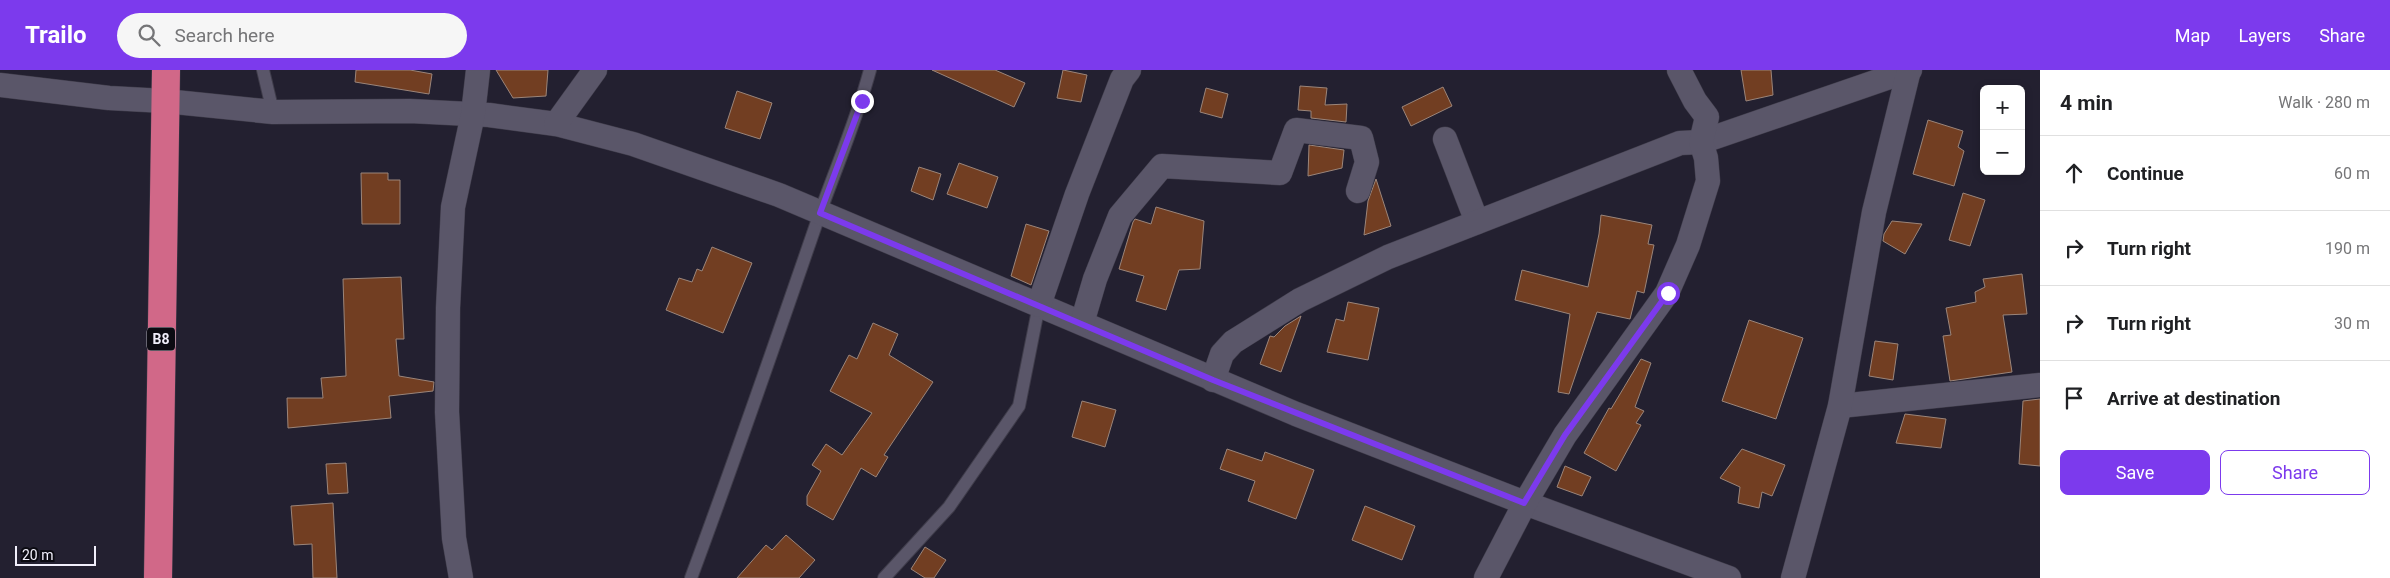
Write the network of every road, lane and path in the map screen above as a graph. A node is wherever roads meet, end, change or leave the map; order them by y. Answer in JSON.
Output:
{"nodes":[{"id":1,"x":166,"y":70,"type":"edge"},
{"id":2,"x":263,"y":70,"type":"edge"},
{"id":3,"x":478,"y":70,"type":"edge"},
{"id":4,"x":595,"y":70,"type":"edge"},
{"id":5,"x":870,"y":70,"type":"edge"},
{"id":6,"x":1129,"y":70,"type":"edge"},
{"id":7,"x":1679,"y":70,"type":"edge"},
{"id":8,"x":1909,"y":70,"type":"edge"},
{"id":9,"x":5,"y":88,"type":"edge"},
{"id":10,"x":165,"y":101,"type":"junction"},
{"id":11,"x":273,"y":112,"type":"junction"},
{"id":12,"x":473,"y":114,"type":"junction"},
{"id":13,"x":556,"y":124,"type":"junction"},
{"id":14,"x":1444,"y":139,"type":"dead end"},
{"id":15,"x":1702,"y":142,"type":"junction"},
{"id":16,"x":1358,"y":191,"type":"dead end"},
{"id":17,"x":820,"y":213,"type":"junction"},
{"id":18,"x":1477,"y":222,"type":"junction"},
{"id":19,"x":1039,"y":305,"type":"junction"},
{"id":20,"x":1082,"y":323,"type":"junction"},
{"id":21,"x":1213,"y":380,"type":"junction"},
{"id":22,"x":2040,"y":385,"type":"edge"},
{"id":23,"x":1840,"y":406,"type":"junction"},
{"id":24,"x":1524,"y":503,"type":"junction"},
{"id":25,"x":158,"y":578,"type":"edge"},
{"id":26,"x":461,"y":578,"type":"edge"},
{"id":27,"x":691,"y":578,"type":"edge"},
{"id":28,"x":884,"y":578,"type":"edge"},
{"id":29,"x":1486,"y":578,"type":"edge"},
{"id":30,"x":1729,"y":578,"type":"edge"},
{"id":31,"x":1792,"y":578,"type":"edge"}],
"edges":[{"from":1,"to":10,"type":"highway","number":"B8"},
{"from":2,"to":11,"type":"lane"},
{"from":3,"to":12,"type":"street"},
{"from":4,"to":13,"type":"street"},
{"from":5,"to":17,"type":"lane"},
{"from":6,"to":19,"type":"street"},
{"from":7,"to":15,"type":"street"},
{"from":8,"to":15,"type":"street"},
{"from":8,"to":23,"type":"street"},
{"from":9,"to":10,"type":"street"},
{"from":10,"to":11,"type":"street"},
{"from":10,"to":25,"type":"highway","number":"B8"},
{"from":11,"to":12,"type":"street"},
{"from":12,"to":13,"type":"street"},
{"from":12,"to":26,"type":"street"},
{"from":13,"to":17,"type":"street"},
{"from":14,"to":18,"type":"street"},
{"from":15,"to":18,"type":"street"},
{"from":15,"to":24,"type":"street"},
{"from":16,"to":20,"type":"street"},
{"from":17,"to":19,"type":"street"},
{"from":17,"to":27,"type":"lane"},
{"from":18,"to":21,"type":"street"},
{"from":19,"to":20,"type":"street"},
{"from":19,"to":28,"type":"lane"},
{"from":20,"to":21,"type":"street"},
{"from":21,"to":24,"type":"street"},
{"from":22,"to":23,"type":"street"},
{"from":23,"to":31,"type":"street"},
{"from":24,"to":29,"type":"street"},
{"from":24,"to":30,"type":"street"}]}
